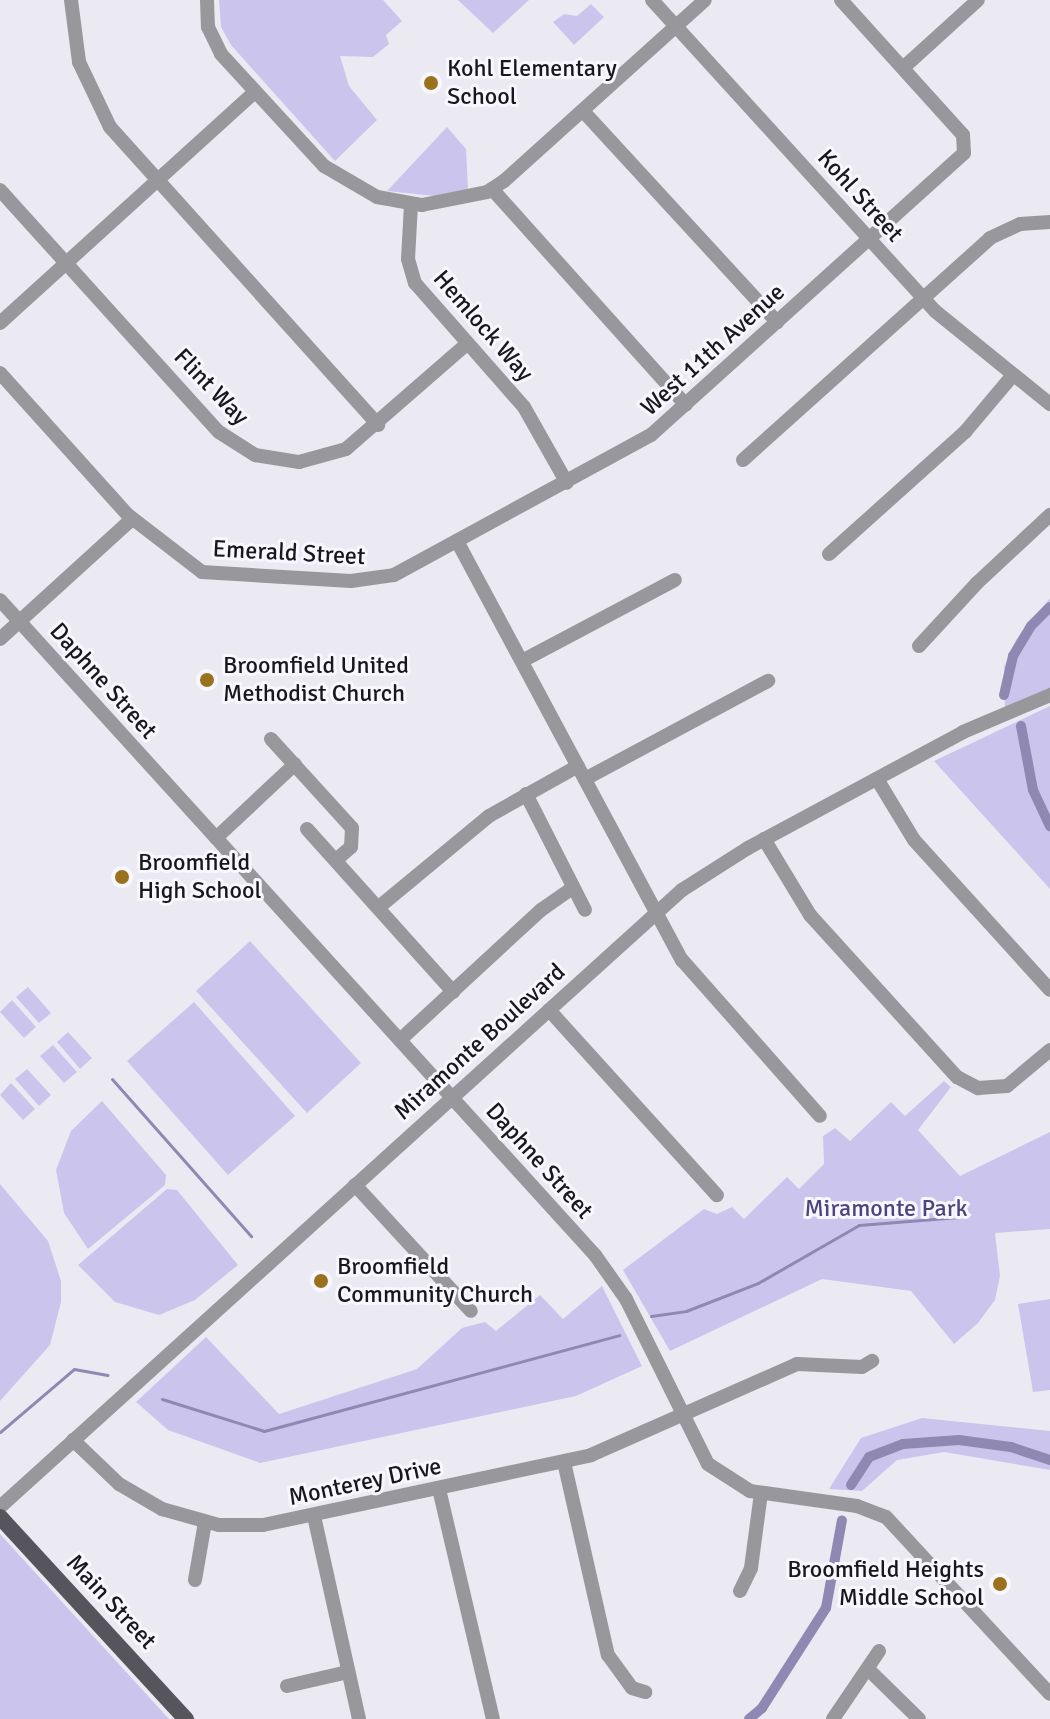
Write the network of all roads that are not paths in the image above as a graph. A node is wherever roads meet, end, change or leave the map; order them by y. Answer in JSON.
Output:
{"nodes":[{"id":1,"x":71,"y":0,"type":"edge"},
{"id":2,"x":207,"y":0,"type":"edge"},
{"id":3,"x":652,"y":0,"type":"edge"},
{"id":4,"x":705,"y":0,"type":"edge"},
{"id":5,"x":841,"y":0,"type":"edge"},
{"id":6,"x":978,"y":0,"type":"edge"},
{"id":7,"x":676,"y":26,"type":"junction"},
{"id":8,"x":903,"y":68,"type":"junction"},
{"id":9,"x":255,"y":92,"type":"junction"},
{"id":10,"x":583,"y":111,"type":"junction"},
{"id":11,"x":157,"y":181,"type":"junction"},
{"id":12,"x":492,"y":189,"type":"junction"},
{"id":13,"x":0,"y":190,"type":"edge"},
{"id":14,"x":411,"y":204,"type":"junction"},
{"id":15,"x":1050,"y":222,"type":"edge"},
{"id":16,"x":870,"y":239,"type":"junction"},
{"id":17,"x":67,"y":263,"type":"junction"},
{"id":18,"x":922,"y":297,"type":"junction"},
{"id":19,"x":777,"y":322,"type":"junction"},
{"id":20,"x":0,"y":323,"type":"edge"},
{"id":21,"x":467,"y":344,"type":"junction"},
{"id":22,"x":0,"y":373,"type":"edge"},
{"id":23,"x":1013,"y":375,"type":"junction"},
{"id":24,"x":1050,"y":404,"type":"edge"},
{"id":25,"x":686,"y":405,"type":"junction"},
{"id":26,"x":378,"y":425,"type":"junction"},
{"id":27,"x":743,"y":460,"type":"dead end"},
{"id":28,"x":567,"y":483,"type":"junction"},
{"id":29,"x":1050,"y":515,"type":"edge"},
{"id":30,"x":132,"y":519,"type":"junction"},
{"id":31,"x":457,"y":541,"type":"junction"},
{"id":32,"x":829,"y":554,"type":"dead end"},
{"id":33,"x":675,"y":580,"type":"dead end"},
{"id":34,"x":0,"y":600,"type":"edge"},
{"id":35,"x":19,"y":622,"type":"junction"},
{"id":36,"x":0,"y":639,"type":"edge"},
{"id":37,"x":919,"y":646,"type":"dead end"},
{"id":38,"x":522,"y":661,"type":"junction"},
{"id":39,"x":768,"y":681,"type":"dead end"},
{"id":40,"x":1050,"y":695,"type":"edge"},
{"id":41,"x":271,"y":739,"type":"dead end"},
{"id":42,"x":295,"y":764,"type":"junction"},
{"id":43,"x":582,"y":772,"type":"junction"},
{"id":44,"x":877,"y":779,"type":"junction"},
{"id":45,"x":526,"y":794,"type":"junction"},
{"id":46,"x":307,"y":829,"type":"dead end"},
{"id":47,"x":216,"y":838,"type":"junction"},
{"id":48,"x":764,"y":839,"type":"junction"},
{"id":49,"x":336,"y":860,"type":"junction"},
{"id":50,"x":573,"y":888,"type":"junction"},
{"id":51,"x":379,"y":907,"type":"junction"},
{"id":52,"x":585,"y":910,"type":"dead end"},
{"id":53,"x":656,"y":911,"type":"junction"},
{"id":54,"x":1050,"y":990,"type":"edge"},
{"id":55,"x":453,"y":992,"type":"junction"},
{"id":56,"x":549,"y":1010,"type":"junction"},
{"id":57,"x":400,"y":1040,"type":"junction"},
{"id":58,"x":1050,"y":1050,"type":"edge"},
{"id":59,"x":452,"y":1098,"type":"junction"},
{"id":60,"x":820,"y":1116,"type":"dead end"},
{"id":61,"x":355,"y":1185,"type":"junction"},
{"id":62,"x":717,"y":1195,"type":"dead end"},
{"id":63,"x":471,"y":1311,"type":"dead end"},
{"id":64,"x":872,"y":1361,"type":"dead end"},
{"id":65,"x":682,"y":1416,"type":"junction"},
{"id":66,"x":73,"y":1440,"type":"junction"},
{"id":67,"x":564,"y":1462,"type":"junction"},
{"id":68,"x":439,"y":1489,"type":"junction"},
{"id":69,"x":761,"y":1493,"type":"junction"},
{"id":70,"x":0,"y":1507,"type":"edge"},
{"id":71,"x":314,"y":1516,"type":"junction"},
{"id":72,"x":0,"y":1517,"type":"edge"},
{"id":73,"x":205,"y":1522,"type":"junction"},
{"id":74,"x":195,"y":1580,"type":"dead end"},
{"id":75,"x":740,"y":1591,"type":"dead end"},
{"id":76,"x":879,"y":1651,"type":"dead end"},
{"id":77,"x":869,"y":1670,"type":"junction"},
{"id":78,"x":348,"y":1672,"type":"junction"},
{"id":79,"x":287,"y":1686,"type":"dead end"},
{"id":80,"x":645,"y":1692,"type":"dead end"},
{"id":81,"x":1050,"y":1694,"type":"edge"},
{"id":82,"x":186,"y":1719,"type":"edge"},
{"id":83,"x":359,"y":1719,"type":"edge"},
{"id":84,"x":493,"y":1719,"type":"edge"},
{"id":85,"x":833,"y":1719,"type":"edge"},
{"id":86,"x":919,"y":1719,"type":"edge"}],
"edges":[{"from":1,"to":11,"type":"street"},
{"from":2,"to":9,"type":"street"},
{"from":3,"to":7,"type":"street","name":"Kohl Street"},
{"from":4,"to":7,"type":"street"},
{"from":5,"to":8,"type":"street"},
{"from":6,"to":8,"type":"street"},
{"from":7,"to":10,"type":"street"},
{"from":7,"to":16,"type":"street","name":"Kohl Street"},
{"from":8,"to":16,"type":"street","name":"West 11th Avenue"},
{"from":9,"to":11,"type":"street"},
{"from":9,"to":14,"type":"street"},
{"from":10,"to":12,"type":"street"},
{"from":10,"to":19,"type":"street"},
{"from":11,"to":17,"type":"street"},
{"from":11,"to":26,"type":"street"},
{"from":12,"to":14,"type":"street"},
{"from":12,"to":25,"type":"street"},
{"from":13,"to":17,"type":"street","name":"Flint Way"},
{"from":14,"to":21,"type":"street","name":"Hemlock Way"},
{"from":15,"to":18,"type":"street"},
{"from":16,"to":18,"type":"street","name":"Kohl Street"},
{"from":16,"to":19,"type":"street","name":"West 11th Avenue"},
{"from":17,"to":20,"type":"street"},
{"from":17,"to":26,"type":"street","name":"Flint Way"},
{"from":18,"to":23,"type":"street","name":"Kohl Street"},
{"from":18,"to":27,"type":"street"},
{"from":19,"to":25,"type":"street","name":"West 11th Avenue"},
{"from":21,"to":26,"type":"street","name":"Flint Way"},
{"from":21,"to":28,"type":"street","name":"Hemlock Way"},
{"from":22,"to":30,"type":"street","name":"Emerald Street"},
{"from":23,"to":24,"type":"street","name":"Kohl Street"},
{"from":23,"to":32,"type":"street"},
{"from":25,"to":28,"type":"street","name":"West 11th Avenue"},
{"from":28,"to":31,"type":"street","name":"West 11th Avenue"},
{"from":29,"to":37,"type":"street"},
{"from":30,"to":31,"type":"street","name":"Emerald Street"},
{"from":30,"to":35,"type":"street"},
{"from":31,"to":38,"type":"street"},
{"from":33,"to":38,"type":"street"},
{"from":34,"to":35,"type":"street","name":"Daphne Street"},
{"from":35,"to":36,"type":"street"},
{"from":35,"to":47,"type":"street","name":"Daphne Street"},
{"from":38,"to":43,"type":"street"},
{"from":39,"to":43,"type":"street"},
{"from":40,"to":44,"type":"street","name":"Miramonte Boulevard"},
{"from":41,"to":42,"type":"street"},
{"from":42,"to":47,"type":"street"},
{"from":42,"to":49,"type":"street"},
{"from":43,"to":45,"type":"street"},
{"from":43,"to":53,"type":"street"},
{"from":44,"to":48,"type":"street","name":"Miramonte Boulevard"},
{"from":44,"to":54,"type":"street"},
{"from":45,"to":50,"type":"street"},
{"from":45,"to":51,"type":"street"},
{"from":46,"to":49,"type":"street"},
{"from":47,"to":57,"type":"street","name":"Daphne Street"},
{"from":48,"to":53,"type":"street","name":"Miramonte Boulevard"},
{"from":48,"to":58,"type":"street"},
{"from":49,"to":51,"type":"street"},
{"from":50,"to":52,"type":"street"},
{"from":50,"to":55,"type":"street"},
{"from":51,"to":55,"type":"street"},
{"from":53,"to":56,"type":"street","name":"Miramonte Boulevard"},
{"from":53,"to":60,"type":"street"},
{"from":55,"to":57,"type":"street"},
{"from":56,"to":59,"type":"street","name":"Miramonte Boulevard"},
{"from":56,"to":62,"type":"street"},
{"from":57,"to":59,"type":"street","name":"Daphne Street"},
{"from":59,"to":61,"type":"street","name":"Miramonte Boulevard"},
{"from":59,"to":65,"type":"street","name":"Daphne Street"},
{"from":61,"to":63,"type":"street"},
{"from":61,"to":66,"type":"street","name":"Miramonte Boulevard"},
{"from":64,"to":65,"type":"street","name":"Monterey Drive"},
{"from":65,"to":67,"type":"street","name":"Monterey Drive"},
{"from":65,"to":69,"type":"street","name":"Daphne Street"},
{"from":66,"to":70,"type":"street","name":"Miramonte Boulevard"},
{"from":66,"to":73,"type":"street","name":"Monterey Drive"},
{"from":67,"to":68,"type":"street","name":"Monterey Drive"},
{"from":67,"to":80,"type":"street"},
{"from":68,"to":71,"type":"street","name":"Monterey Drive"},
{"from":68,"to":84,"type":"street"},
{"from":69,"to":75,"type":"street"},
{"from":69,"to":81,"type":"street","name":"Daphne Street"},
{"from":71,"to":73,"type":"street","name":"Monterey Drive"},
{"from":71,"to":78,"type":"street"},
{"from":72,"to":82,"type":"main road","name":"Main Street"},
{"from":73,"to":74,"type":"street"},
{"from":76,"to":77,"type":"street"},
{"from":77,"to":85,"type":"street"},
{"from":77,"to":86,"type":"street"},
{"from":78,"to":79,"type":"street"},
{"from":78,"to":83,"type":"street"}]}
